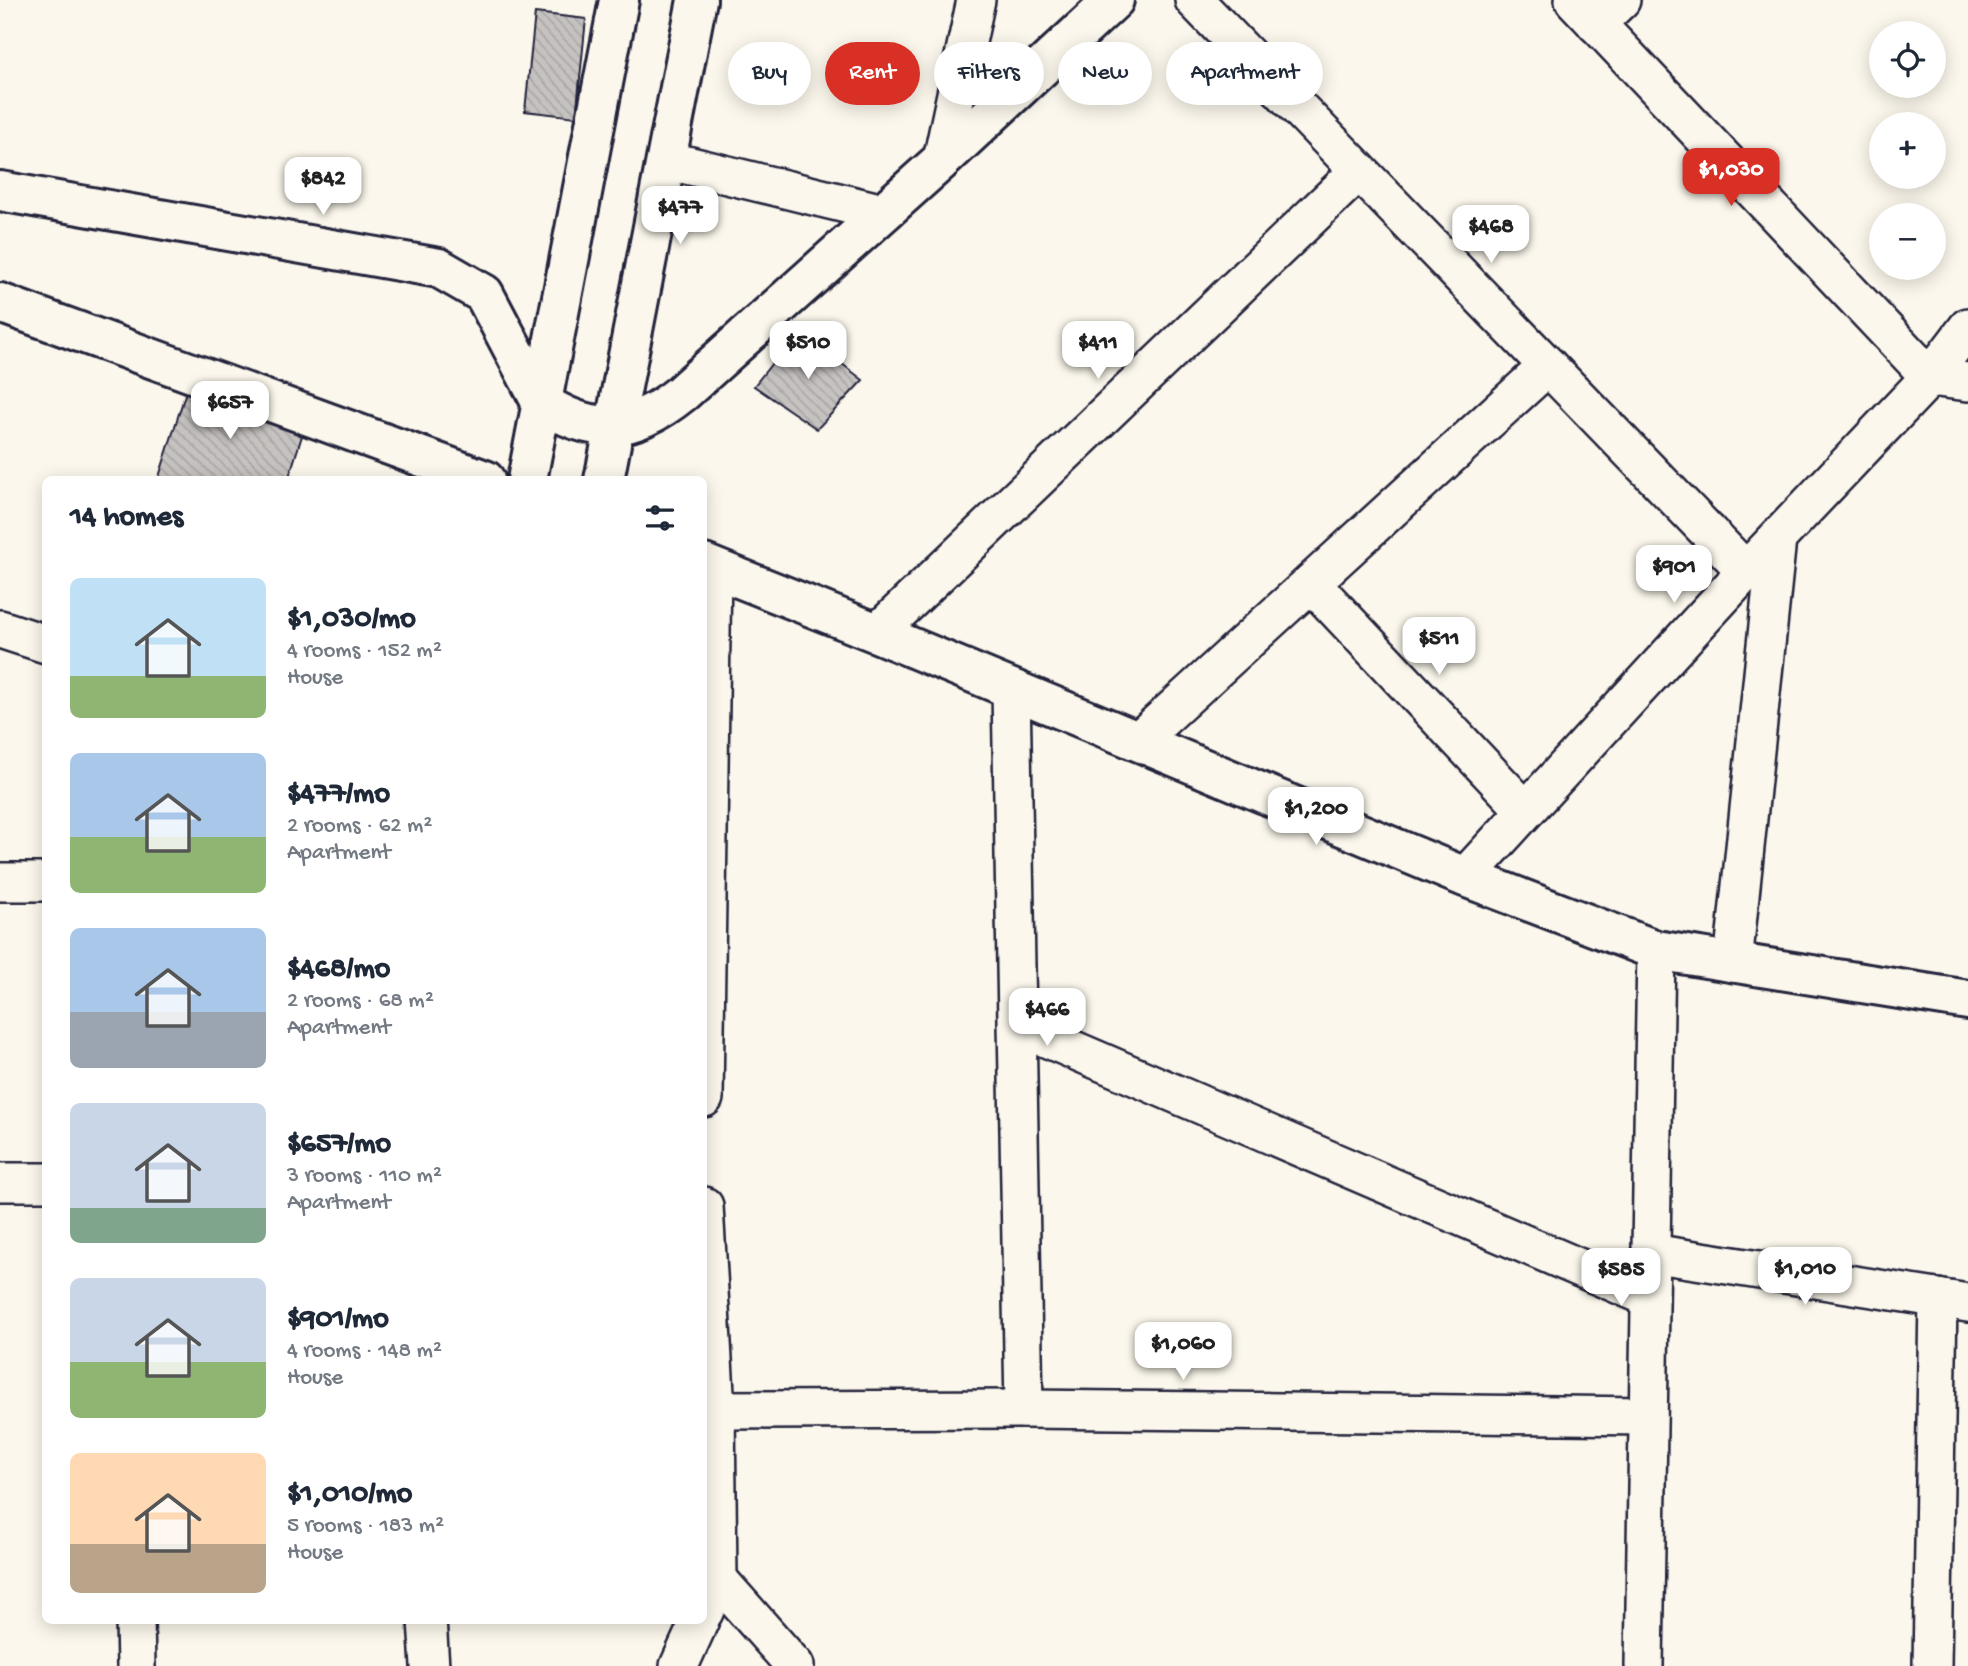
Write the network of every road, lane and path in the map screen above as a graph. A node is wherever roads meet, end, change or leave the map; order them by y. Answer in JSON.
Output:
{"nodes":[{"id":1,"x":697,"y":0,"type":"edge"},
{"id":2,"x":976,"y":0,"type":"edge"},
{"id":3,"x":1114,"y":0,"type":"edge"},
{"id":4,"x":1194,"y":0,"type":"edge"},
{"id":5,"x":614,"y":1,"type":"edge"},
{"id":6,"x":1597,"y":8,"type":"edge"},
{"id":7,"x":666,"y":160,"type":"junction"},
{"id":8,"x":942,"y":160,"type":"junction"},
{"id":9,"x":1359,"y":171,"type":"junction"},
{"id":10,"x":0,"y":191,"type":"edge"},
{"id":11,"x":883,"y":213,"type":"junction"},
{"id":12,"x":0,"y":303,"type":"edge"},
{"id":13,"x":1968,"y":327,"type":"edge"},
{"id":14,"x":1548,"y":366,"type":"junction"},
{"id":15,"x":1930,"y":377,"type":"junction"},
{"id":16,"x":1968,"y":382,"type":"edge"},
{"id":17,"x":541,"y":402,"type":"junction"},
{"id":18,"x":615,"y":426,"type":"junction"},
{"id":19,"x":464,"y":476,"type":"edge"},
{"id":20,"x":528,"y":476,"type":"edge"},
{"id":21,"x":605,"y":476,"type":"edge"},
{"id":22,"x":1777,"y":539,"type":"junction"},
{"id":23,"x":708,"y":566,"type":"edge"},
{"id":24,"x":1746,"y":571,"type":"junction"},
{"id":25,"x":1311,"y":583,"type":"junction"},
{"id":26,"x":0,"y":629,"type":"edge"},
{"id":27,"x":877,"y":633,"type":"junction"},
{"id":28,"x":42,"y":643,"type":"edge"},
{"id":29,"x":1012,"y":689,"type":"junction"},
{"id":30,"x":707,"y":699,"type":"edge"},
{"id":31,"x":1138,"y":741,"type":"junction"},
{"id":32,"x":1525,"y":810,"type":"junction"},
{"id":33,"x":1465,"y":877,"type":"junction"},
{"id":34,"x":0,"y":882,"type":"edge"},
{"id":35,"x":42,"y":882,"type":"edge"},
{"id":36,"x":1656,"y":950,"type":"junction"},
{"id":37,"x":1733,"y":963,"type":"junction"},
{"id":38,"x":1968,"y":1000,"type":"edge"},
{"id":39,"x":1018,"y":1026,"type":"junction"},
{"id":40,"x":0,"y":1182,"type":"edge"},
{"id":41,"x":42,"y":1182,"type":"edge"},
{"id":42,"x":1651,"y":1253,"type":"junction"},
{"id":43,"x":707,"y":1257,"type":"edge"},
{"id":44,"x":1650,"y":1298,"type":"junction"},
{"id":45,"x":1953,"y":1301,"type":"edge"},
{"id":46,"x":1024,"y":1409,"type":"junction"},
{"id":47,"x":716,"y":1410,"type":"junction"},
{"id":48,"x":1648,"y":1416,"type":"junction"},
{"id":49,"x":718,"y":1579,"type":"junction"},
{"id":50,"x":707,"y":1605,"type":"edge"},
{"id":51,"x":135,"y":1624,"type":"edge"},
{"id":52,"x":427,"y":1624,"type":"edge"},
{"id":53,"x":698,"y":1624,"type":"edge"},
{"id":54,"x":135,"y":1666,"type":"edge"},
{"id":55,"x":430,"y":1666,"type":"edge"},
{"id":56,"x":679,"y":1666,"type":"edge"},
{"id":57,"x":795,"y":1666,"type":"edge"},
{"id":58,"x":1644,"y":1666,"type":"edge"},
{"id":59,"x":1932,"y":1666,"type":"edge"}],
"edges":[{"from":1,"to":7,"type":"street"},
{"from":2,"to":8,"type":"street"},
{"from":3,"to":8,"type":"street"},
{"from":4,"to":9,"type":"street"},
{"from":5,"to":17,"type":"street"},
{"from":6,"to":15,"type":"street"},
{"from":7,"to":11,"type":"street"},
{"from":7,"to":18,"type":"street"},
{"from":8,"to":11,"type":"street"},
{"from":9,"to":14,"type":"street"},
{"from":9,"to":27,"type":"street"},
{"from":10,"to":17,"type":"street"},
{"from":11,"to":18,"type":"street"},
{"from":12,"to":19,"type":"street"},
{"from":13,"to":15,"type":"street"},
{"from":14,"to":24,"type":"street"},
{"from":14,"to":25,"type":"street"},
{"from":15,"to":16,"type":"street"},
{"from":15,"to":22,"type":"street"},
{"from":17,"to":18,"type":"street"},
{"from":17,"to":20,"type":"street"},
{"from":18,"to":21,"type":"street"},
{"from":22,"to":24,"type":"street"},
{"from":22,"to":37,"type":"street"},
{"from":23,"to":27,"type":"street"},
{"from":23,"to":30,"type":"street"},
{"from":24,"to":32,"type":"street"},
{"from":25,"to":31,"type":"street"},
{"from":25,"to":32,"type":"street"},
{"from":26,"to":28,"type":"street"},
{"from":27,"to":29,"type":"street"},
{"from":29,"to":31,"type":"street"},
{"from":29,"to":39,"type":"street"},
{"from":31,"to":33,"type":"street"},
{"from":32,"to":33,"type":"street"},
{"from":33,"to":36,"type":"street"},
{"from":34,"to":35,"type":"street"},
{"from":36,"to":37,"type":"street"},
{"from":36,"to":42,"type":"street"},
{"from":37,"to":38,"type":"street"},
{"from":39,"to":44,"type":"street"},
{"from":39,"to":46,"type":"street"},
{"from":40,"to":41,"type":"street"},
{"from":42,"to":44,"type":"street"},
{"from":42,"to":45,"type":"street"},
{"from":43,"to":47,"type":"street"},
{"from":44,"to":48,"type":"street"},
{"from":45,"to":59,"type":"street"},
{"from":46,"to":47,"type":"street"},
{"from":46,"to":48,"type":"street"},
{"from":47,"to":49,"type":"street"},
{"from":48,"to":58,"type":"street"},
{"from":49,"to":50,"type":"street"},
{"from":49,"to":57,"type":"street"},
{"from":51,"to":54,"type":"street"},
{"from":52,"to":55,"type":"street"},
{"from":53,"to":56,"type":"street"}]}
